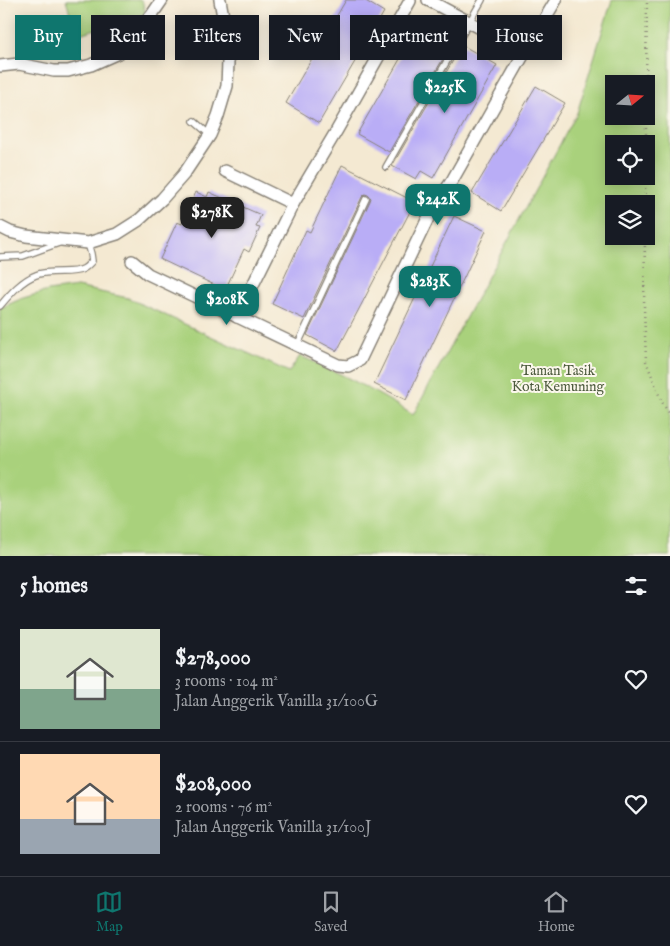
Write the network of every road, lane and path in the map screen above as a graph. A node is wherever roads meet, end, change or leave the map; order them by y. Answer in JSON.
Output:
{"nodes":[{"id":1,"x":162,"y":0,"type":"edge"},
{"id":2,"x":220,"y":0,"type":"edge"},
{"id":3,"x":413,"y":0,"type":"edge"},
{"id":4,"x":428,"y":0,"type":"edge"},
{"id":5,"x":482,"y":0,"type":"edge"},
{"id":6,"x":556,"y":0,"type":"edge"},
{"id":7,"x":647,"y":0,"type":"edge"},
{"id":8,"x":547,"y":15,"type":"edge"},
{"id":9,"x":470,"y":22,"type":"junction"},
{"id":10,"x":477,"y":26,"type":"edge"},
{"id":11,"x":22,"y":60,"type":"edge"},
{"id":12,"x":520,"y":60,"type":"edge"},
{"id":13,"x":19,"y":64,"type":"junction"},
{"id":14,"x":0,"y":66,"type":"edge"},
{"id":15,"x":646,"y":75,"type":"edge"},
{"id":16,"x":194,"y":121,"type":"dead end"},
{"id":17,"x":210,"y":135,"type":"junction"},
{"id":18,"x":386,"y":167,"type":"dead end"},
{"id":19,"x":225,"y":171,"type":"dead end"},
{"id":20,"x":366,"y":199,"type":"dead end"},
{"id":21,"x":293,"y":204,"type":"junction"},
{"id":22,"x":0,"y":227,"type":"edge"},
{"id":23,"x":63,"y":241,"type":"junction"},
{"id":24,"x":88,"y":243,"type":"junction"},
{"id":25,"x":645,"y":245,"type":"edge"},
{"id":26,"x":0,"y":257,"type":"edge"},
{"id":27,"x":132,"y":261,"type":"dead end"},
{"id":28,"x":0,"y":306,"type":"edge"},
{"id":29,"x":237,"y":317,"type":"junction"},
{"id":30,"x":297,"y":346,"type":"junction"},
{"id":31,"x":670,"y":416,"type":"edge"}],
"edges":[{"from":1,"to":13,"type":"street"},
{"from":2,"to":17,"type":"street"},
{"from":3,"to":21,"type":"street"},
{"from":4,"to":9,"type":"street"},
{"from":5,"to":9,"type":"lane"},
{"from":6,"to":8,"type":"street"},
{"from":7,"to":15,"type":"path"},
{"from":9,"to":10,"type":"street"},
{"from":9,"to":18,"type":"lane"},
{"from":11,"to":13,"type":"lane"},
{"from":12,"to":30,"type":"street"},
{"from":13,"to":14,"type":"street"},
{"from":16,"to":17,"type":"lane"},
{"from":17,"to":24,"type":"street"},
{"from":19,"to":21,"type":"street"},
{"from":20,"to":30,"type":"lane"},
{"from":21,"to":29,"type":"street"},
{"from":22,"to":23,"type":"street"},
{"from":23,"to":24,"type":"street"},
{"from":23,"to":26,"type":"lane"},
{"from":24,"to":28,"type":"lane"},
{"from":25,"to":31,"type":"path"},
{"from":27,"to":29,"type":"street"},
{"from":29,"to":30,"type":"street"}]}
